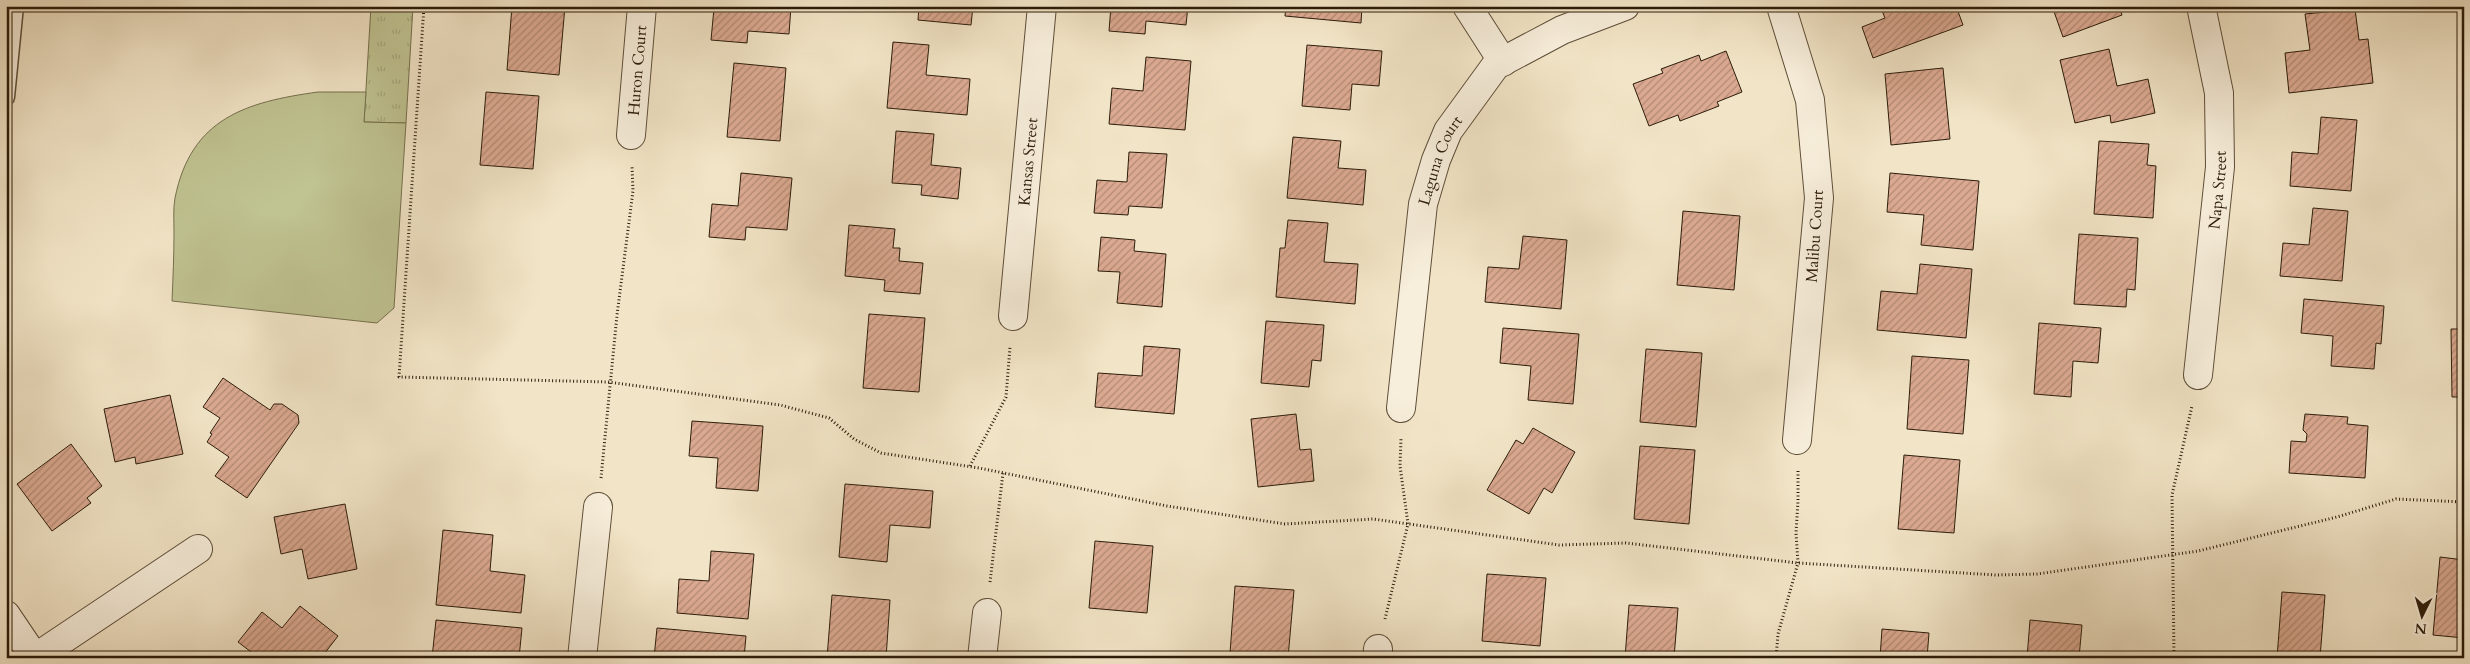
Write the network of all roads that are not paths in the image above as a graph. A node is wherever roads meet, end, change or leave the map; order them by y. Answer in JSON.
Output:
{"nodes":[{"id":1,"x":15,"y":6,"type":"edge"},
{"id":2,"x":642,"y":6,"type":"edge"},
{"id":3,"x":1042,"y":6,"type":"edge"},
{"id":4,"x":1467,"y":6,"type":"edge"},
{"id":5,"x":1625,"y":6,"type":"edge"},
{"id":6,"x":1781,"y":6,"type":"edge"},
{"id":7,"x":2201,"y":6,"type":"edge"},
{"id":8,"x":9,"y":44,"type":"edge"},
{"id":9,"x":1502,"y":62,"type":"junction"},
{"id":10,"x":6,"y":97,"type":"edge"},
{"id":11,"x":631,"y":135,"type":"road end"},
{"id":12,"x":1013,"y":316,"type":"road end"},
{"id":13,"x":2198,"y":374,"type":"road end"},
{"id":14,"x":1401,"y":408,"type":"road end"},
{"id":15,"x":1797,"y":440,"type":"road end"},
{"id":16,"x":598,"y":507,"type":"road end"},
{"id":17,"x":198,"y":549,"type":"dead end"},
{"id":18,"x":987,"y":613,"type":"road end"},
{"id":19,"x":6,"y":615,"type":"edge"},
{"id":20,"x":35,"y":658,"type":"edge"},
{"id":21,"x":582,"y":658,"type":"edge"},
{"id":22,"x":982,"y":658,"type":"edge"}],
"edges":[{"from":1,"to":8,"type":"lane"},
{"from":2,"to":11,"type":"street","name":"Huron Court"},
{"from":3,"to":12,"type":"street","name":"Kansas Street"},
{"from":4,"to":9,"type":"street"},
{"from":5,"to":9,"type":"street","name":"Laguna Court"},
{"from":6,"to":15,"type":"street","name":"Malibu Court"},
{"from":7,"to":13,"type":"street","name":"Napa Street"},
{"from":8,"to":10,"type":"lane"},
{"from":9,"to":14,"type":"street","name":"Laguna Court"},
{"from":16,"to":21,"type":"street"},
{"from":17,"to":20,"type":"street"},
{"from":18,"to":22,"type":"street"},
{"from":19,"to":20,"type":"street"}]}
